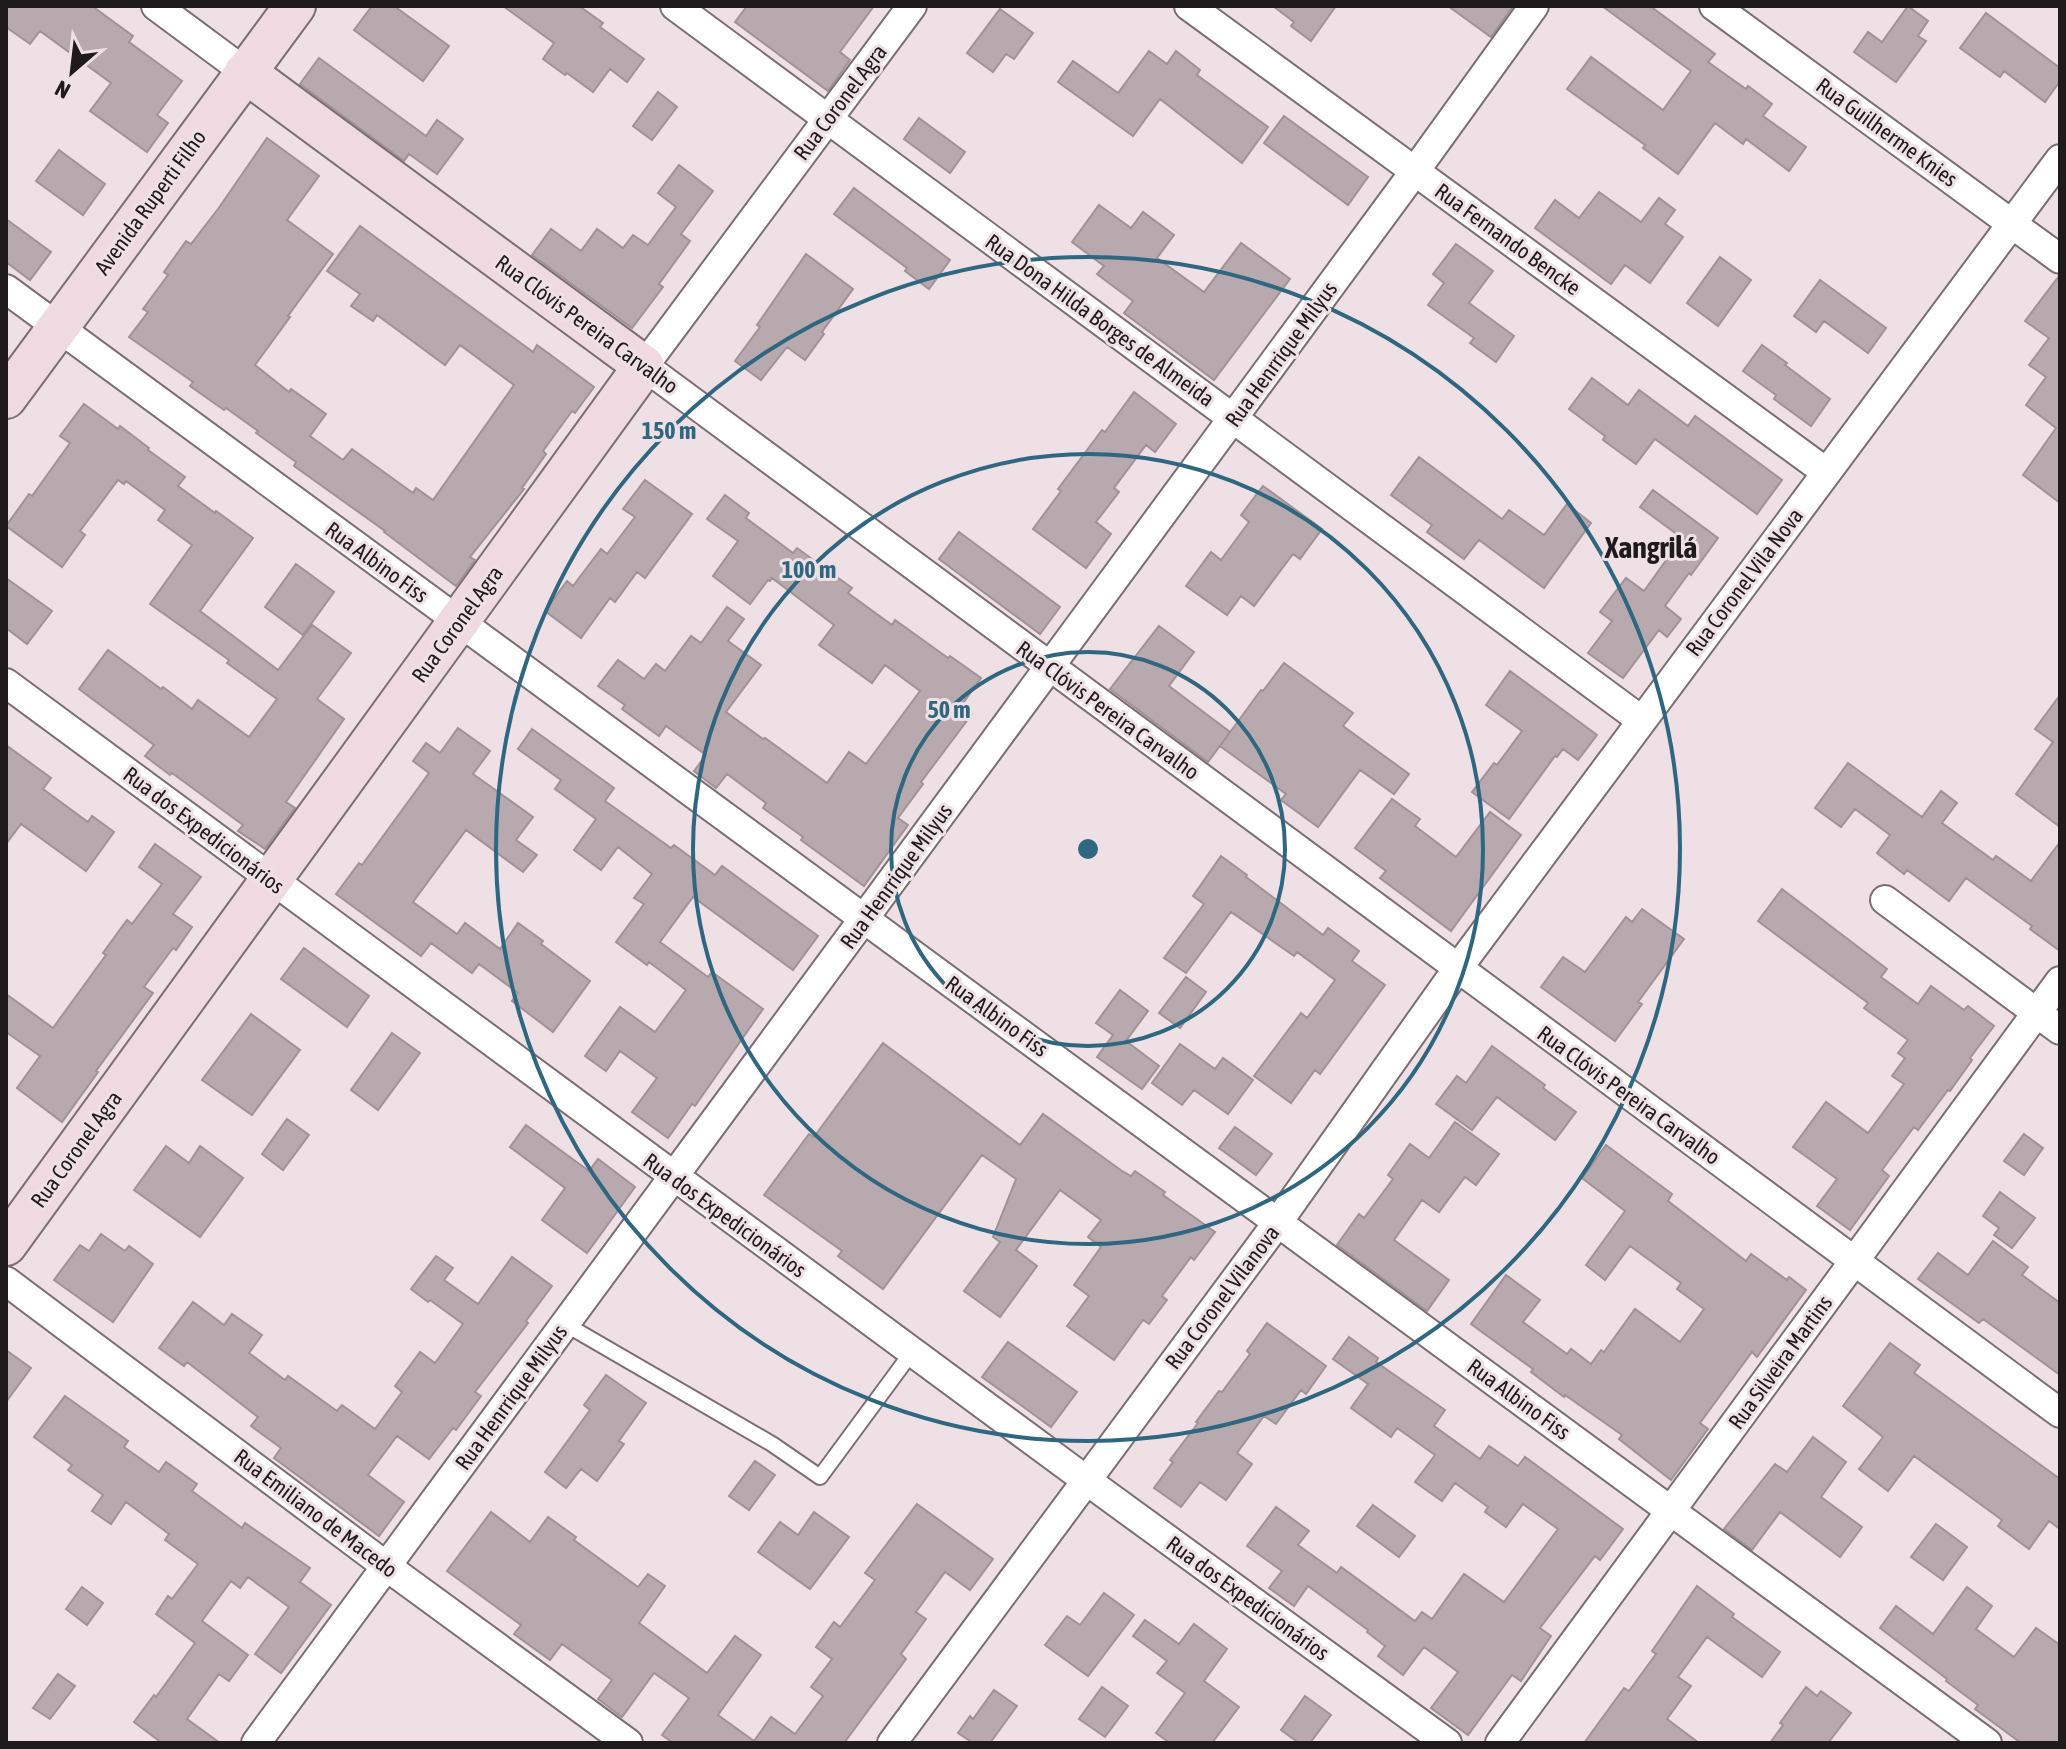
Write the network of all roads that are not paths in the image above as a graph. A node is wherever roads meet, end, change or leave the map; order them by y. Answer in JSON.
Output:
{"nodes":[{"id":1,"x":156,"y":6,"type":"edge"},
{"id":2,"x":295,"y":6,"type":"edge"},
{"id":3,"x":675,"y":6,"type":"edge"},
{"id":4,"x":912,"y":6,"type":"edge"},
{"id":5,"x":1189,"y":6,"type":"edge"},
{"id":6,"x":1534,"y":6,"type":"edge"},
{"id":7,"x":1714,"y":6,"type":"edge"},
{"id":8,"x":245,"y":72,"type":"junction"},
{"id":9,"x":828,"y":119,"type":"junction"},
{"id":10,"x":2060,"y":159,"type":"edge"},
{"id":11,"x":1415,"y":171,"type":"junction"},
{"id":12,"x":2012,"y":223,"type":"junction"},
{"id":13,"x":2060,"y":259,"type":"edge"},
{"id":14,"x":6,"y":289,"type":"edge"},
{"id":15,"x":58,"y":327,"type":"junction"},
{"id":16,"x":644,"y":366,"type":"junction"},
{"id":17,"x":6,"y":398,"type":"edge"},
{"id":18,"x":1233,"y":419,"type":"junction"},
{"id":19,"x":1826,"y":472,"type":"junction"},
{"id":20,"x":459,"y":622,"type":"junction"},
{"id":21,"x":1050,"y":667,"type":"junction"},
{"id":22,"x":6,"y":683,"type":"edge"},
{"id":23,"x":1641,"y":720,"type":"junction"},
{"id":24,"x":1548,"y":847,"type":"joint"},
{"id":25,"x":271,"y":881,"type":"junction"},
{"id":26,"x":1885,"y":900,"type":"dead end"},
{"id":27,"x":864,"y":919,"type":"junction"},
{"id":28,"x":1458,"y":968,"type":"junction"},
{"id":29,"x":2060,"y":981,"type":"edge"},
{"id":30,"x":2037,"y":1012,"type":"junction"},
{"id":31,"x":2060,"y":1030,"type":"edge"},
{"id":32,"x":674,"y":1177,"type":"junction"},
{"id":33,"x":1278,"y":1222,"type":"junction"},
{"id":34,"x":6,"y":1245,"type":"edge"},
{"id":35,"x":1854,"y":1261,"type":"junction"},
{"id":36,"x":6,"y":1281,"type":"edge"},
{"id":37,"x":565,"y":1324,"type":"junction"},
{"id":38,"x":912,"y":1352,"type":"junction"},
{"id":39,"x":2060,"y":1413,"type":"edge"},
{"id":40,"x":1086,"y":1480,"type":"junction"},
{"id":41,"x":1671,"y":1511,"type":"junction"},
{"id":42,"x":386,"y":1566,"type":"junction"},
{"id":43,"x":256,"y":1743,"type":"edge"},
{"id":44,"x":628,"y":1743,"type":"edge"},
{"id":45,"x":892,"y":1743,"type":"edge"},
{"id":46,"x":1447,"y":1743,"type":"edge"},
{"id":47,"x":1500,"y":1743,"type":"edge"},
{"id":48,"x":1987,"y":1743,"type":"edge"}],
"edges":[{"from":1,"to":8,"type":"street","name":"Rua Clóvis Pereira Carvalho"},
{"from":2,"to":8,"type":"street","name":"Avenida Ruperti Filho"},
{"from":3,"to":9,"type":"street","name":"Rua Dona Hilda Borges de Almeida"},
{"from":4,"to":9,"type":"street","name":"Rua Coronel Agra"},
{"from":5,"to":11,"type":"street","name":"Rua Fernando Bencke"},
{"from":6,"to":11,"type":"street","name":"Rua Henrrique Milyus"},
{"from":7,"to":12,"type":"street","name":"Rua Guilherme Knies"},
{"from":8,"to":15,"type":"street","name":"Avenida Ruperti Filho"},
{"from":8,"to":16,"type":"street","name":"Rua Clóvis Pereira Carvalho"},
{"from":9,"to":16,"type":"street","name":"Rua Coronel Agra"},
{"from":9,"to":18,"type":"street","name":"Rua Dona Hilda Borges de Almeida"},
{"from":10,"to":12,"type":"street"},
{"from":11,"to":18,"type":"street","name":"Rua Henrrique Milyus"},
{"from":11,"to":19,"type":"street","name":"Rua Fernando Bencke"},
{"from":12,"to":13,"type":"street","name":"Rua Guilherme Knies"},
{"from":12,"to":19,"type":"street","name":"Rua Coronel Vila Nova"},
{"from":14,"to":15,"type":"street","name":"Rua Albino Fiss"},
{"from":15,"to":17,"type":"street","name":"Avenida Ruperti Filho"},
{"from":15,"to":20,"type":"street","name":"Rua Albino Fiss"},
{"from":16,"to":20,"type":"street","name":"Rua Coronel Agra"},
{"from":16,"to":21,"type":"street","name":"Rua Clóvis Pereira Carvalho"},
{"from":18,"to":21,"type":"street","name":"Rua Henrrique Milyus"},
{"from":18,"to":23,"type":"street","name":"Rua Dona Hilda Borges de Almeida"},
{"from":19,"to":23,"type":"street","name":"Rua Coronel Vila Nova"},
{"from":20,"to":25,"type":"street","name":"Rua Coronel Agra"},
{"from":20,"to":27,"type":"street","name":"Rua Albino Fiss"},
{"from":21,"to":27,"type":"street","name":"Rua Henrrique Milyus"},
{"from":21,"to":28,"type":"street","name":"Rua Clóvis Pereira Carvalho"},
{"from":22,"to":25,"type":"street","name":"Rua dos Expedicionários"},
{"from":23,"to":24,"type":"street","name":"Rua Coronel Vila Nova"},
{"from":24,"to":28,"type":"street","name":"Rua Coronel Vilanova"},
{"from":25,"to":32,"type":"street","name":"Rua dos Expedicionários"},
{"from":25,"to":34,"type":"street","name":"Rua Coronel Agra"},
{"from":26,"to":30,"type":"street"},
{"from":27,"to":32,"type":"street","name":"Rua Henrrique Milyus"},
{"from":27,"to":33,"type":"street","name":"Rua Albino Fiss"},
{"from":28,"to":33,"type":"street","name":"Rua Coronel Vilanova"},
{"from":28,"to":35,"type":"street","name":"Rua Clóvis Pereira Carvalho"},
{"from":29,"to":30,"type":"street","name":"Rua Silveira Martins"},
{"from":30,"to":31,"type":"street"},
{"from":30,"to":35,"type":"street","name":"Rua Silveira Martins"},
{"from":32,"to":37,"type":"street","name":"Rua Henrrique Milyus"},
{"from":32,"to":38,"type":"street","name":"Rua dos Expedicionários"},
{"from":33,"to":40,"type":"street","name":"Rua Coronel Vilanova"},
{"from":33,"to":41,"type":"street","name":"Rua Albino Fiss"},
{"from":35,"to":39,"type":"street","name":"Rua Clóvis Pereira Carvalho"},
{"from":35,"to":41,"type":"street","name":"Rua Silveira Martins"},
{"from":36,"to":42,"type":"street","name":"Rua Emiliano de Macedo"},
{"from":37,"to":38,"type":"lane"},
{"from":37,"to":42,"type":"street","name":"Rua Henrrique Milyus"},
{"from":38,"to":40,"type":"street","name":"Rua dos Expedicionários"},
{"from":40,"to":45,"type":"street","name":"Rua Coronel Vilanova"},
{"from":40,"to":46,"type":"street","name":"Rua dos Expedicionários"},
{"from":41,"to":47,"type":"street","name":"Rua Silveira Martins"},
{"from":41,"to":48,"type":"street","name":"Rua Albino Fiss"},
{"from":42,"to":43,"type":"street","name":"Rua Henrrique Milyus"},
{"from":42,"to":44,"type":"street","name":"Rua Emiliano de Macedo"}]}
